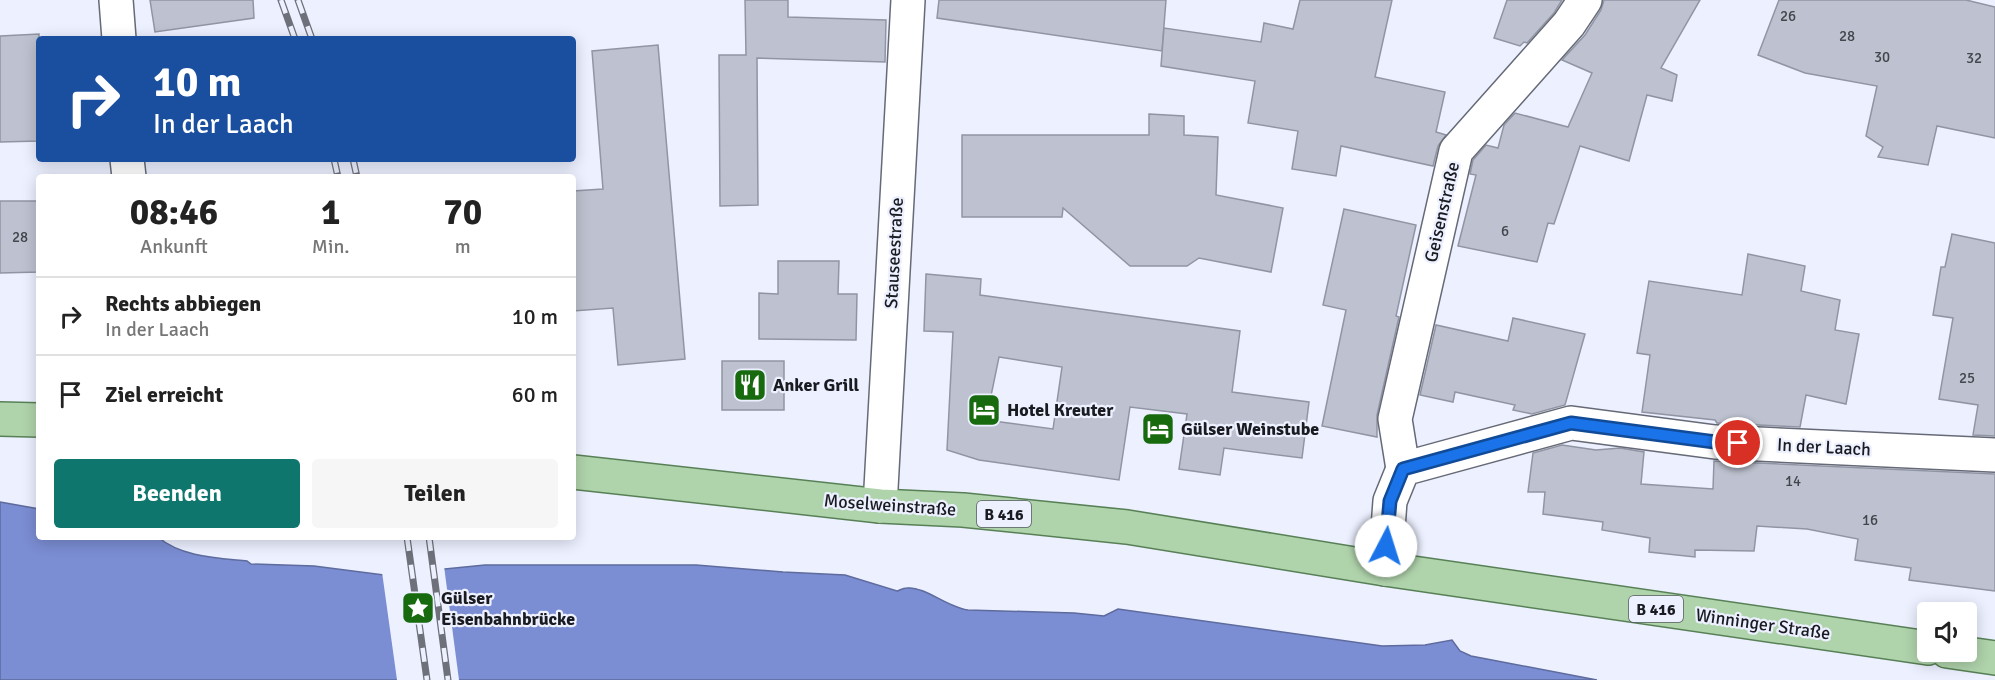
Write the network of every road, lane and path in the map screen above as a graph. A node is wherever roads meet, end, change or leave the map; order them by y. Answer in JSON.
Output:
{"nodes":[{"id":1,"x":116,"y":0,"type":"edge"},
{"id":2,"x":908,"y":0,"type":"edge"},
{"id":3,"x":1586,"y":0,"type":"edge"},
{"id":4,"x":119,"y":36,"type":"edge"},
{"id":5,"x":0,"y":418,"type":"edge"},
{"id":6,"x":36,"y":420,"type":"edge"},
{"id":7,"x":1995,"y":455,"type":"edge"},
{"id":8,"x":1403,"y":469,"type":"junction"},
{"id":9,"x":576,"y":471,"type":"edge"},
{"id":10,"x":880,"y":506,"type":"junction"},
{"id":11,"x":1384,"y":569,"type":"junction"},
{"id":12,"x":1917,"y":646,"type":"edge"},
{"id":13,"x":1977,"y":655,"type":"edge"},
{"id":14,"x":1995,"y":658,"type":"edge"}],
"edges":[{"from":1,"to":4,"type":"street"},
{"from":2,"to":10,"type":"street","name":"Stauseestraße"},
{"from":3,"to":8,"type":"street","name":"Geisenstraße"},
{"from":5,"to":6,"type":"main road"},
{"from":7,"to":8,"type":"street","name":"In der Laach"},
{"from":8,"to":11,"type":"street"},
{"from":9,"to":10,"type":"main road","name":"Moselweinstraße","number":"B 416"},
{"from":10,"to":11,"type":"main road","name":"Moselweinstraße","number":"B 416"},
{"from":11,"to":12,"type":"main road","name":"Winninger Straße","number":"B 416"},
{"from":13,"to":14,"type":"main road"}]}
